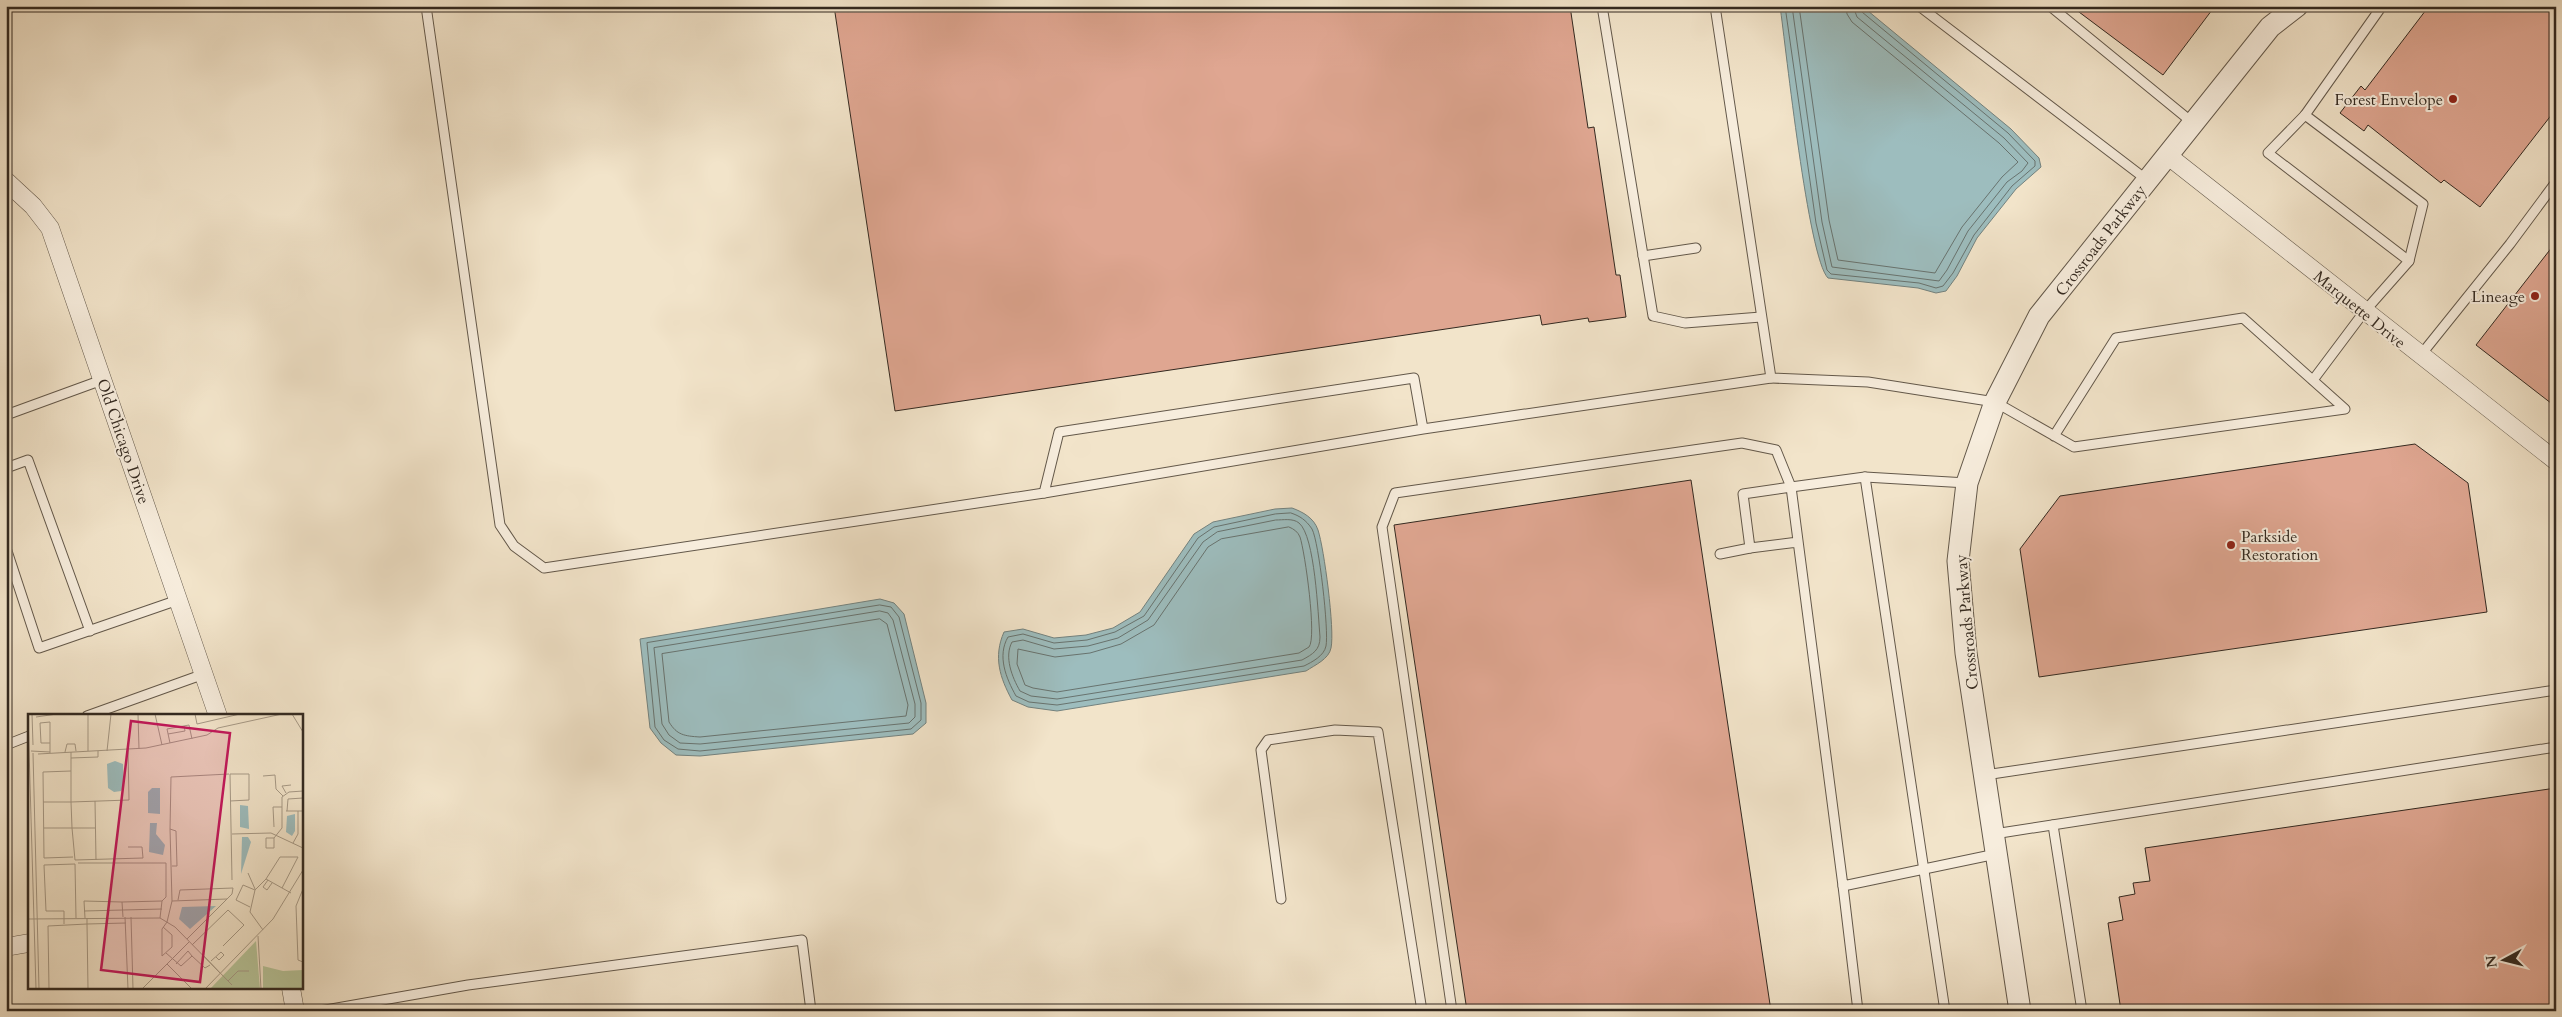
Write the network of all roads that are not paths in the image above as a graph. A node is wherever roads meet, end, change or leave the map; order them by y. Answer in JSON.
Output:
{"nodes":[{"id":1,"x":426,"y":6,"type":"edge"},
{"id":2,"x":1602,"y":6,"type":"edge"},
{"id":3,"x":1715,"y":6,"type":"edge"},
{"id":4,"x":1919,"y":6,"type":"edge"},
{"id":5,"x":2050,"y":6,"type":"edge"},
{"id":6,"x":2280,"y":6,"type":"edge"},
{"id":7,"x":2297,"y":6,"type":"edge"},
{"id":8,"x":2382,"y":6,"type":"edge"},
{"id":9,"x":2270,"y":27,"type":"junction"},
{"id":10,"x":2305,"y":115,"type":"junction"},
{"id":11,"x":2193,"y":123,"type":"junction"},
{"id":12,"x":2167,"y":155,"type":"junction"},
{"id":13,"x":2147,"y":180,"type":"junction"},
{"id":14,"x":6,"y":181,"type":"edge"},
{"id":15,"x":2556,"y":182,"type":"edge"},
{"id":16,"x":1696,"y":248,"type":"dead end"},
{"id":17,"x":1643,"y":256,"type":"junction"},
{"id":18,"x":2409,"y":261,"type":"junction"},
{"id":19,"x":2364,"y":312,"type":"junction"},
{"id":20,"x":1761,"y":317,"type":"junction"},
{"id":21,"x":2420,"y":356,"type":"junction"},
{"id":22,"x":1771,"y":378,"type":"junction"},
{"id":23,"x":102,"y":380,"type":"junction"},
{"id":24,"x":2313,"y":380,"type":"junction"},
{"id":25,"x":1995,"y":402,"type":"junction"},
{"id":26,"x":6,"y":415,"type":"edge"},
{"id":27,"x":1422,"y":428,"type":"junction"},
{"id":28,"x":2054,"y":436,"type":"junction"},
{"id":29,"x":2556,"y":461,"type":"edge"},
{"id":30,"x":6,"y":468,"type":"edge"},
{"id":31,"x":1866,"y":478,"type":"junction"},
{"id":32,"x":1967,"y":483,"type":"junction"},
{"id":33,"x":1791,"y":487,"type":"junction"},
{"id":34,"x":1044,"y":493,"type":"junction"},
{"id":35,"x":1798,"y":542,"type":"junction"},
{"id":36,"x":6,"y":548,"type":"edge"},
{"id":37,"x":1750,"y":548,"type":"junction"},
{"id":38,"x":1720,"y":554,"type":"dead end"},
{"id":39,"x":178,"y":600,"type":"junction"},
{"id":40,"x":90,"y":631,"type":"junction"},
{"id":41,"x":204,"y":674,"type":"junction"},
{"id":42,"x":2556,"y":690,"type":"edge"},
{"id":43,"x":93,"y":714,"type":"edge"},
{"id":44,"x":217,"y":714,"type":"edge"},
{"id":45,"x":28,"y":736,"type":"edge"},
{"id":46,"x":6,"y":744,"type":"edge"},
{"id":47,"x":2556,"y":747,"type":"edge"},
{"id":48,"x":1984,"y":775,"type":"junction"},
{"id":49,"x":2053,"y":825,"type":"junction"},
{"id":50,"x":1995,"y":844,"type":"junction"},
{"id":51,"x":1923,"y":867,"type":"junction"},
{"id":52,"x":1843,"y":886,"type":"junction"},
{"id":53,"x":1281,"y":899,"type":"dead end"},
{"id":54,"x":28,"y":943,"type":"edge"},
{"id":55,"x":6,"y":947,"type":"edge"},
{"id":56,"x":291,"y":990,"type":"edge"},
{"id":57,"x":295,"y":1011,"type":"edge"},
{"id":58,"x":320,"y":1011,"type":"edge"},
{"id":59,"x":811,"y":1011,"type":"edge"},
{"id":60,"x":1422,"y":1011,"type":"edge"},
{"id":61,"x":1452,"y":1011,"type":"edge"},
{"id":62,"x":1858,"y":1011,"type":"edge"},
{"id":63,"x":1945,"y":1011,"type":"edge"},
{"id":64,"x":2020,"y":1011,"type":"edge"},
{"id":65,"x":2082,"y":1011,"type":"edge"}],
"edges":[{"from":1,"to":34,"type":"lane"},
{"from":2,"to":17,"type":"lane"},
{"from":3,"to":20,"type":"lane"},
{"from":4,"to":13,"type":"lane"},
{"from":5,"to":11,"type":"lane"},
{"from":6,"to":9,"type":"street","name":"Crossroads Parkway"},
{"from":7,"to":9,"type":"street","name":"Crossroads Parkway"},
{"from":8,"to":10,"type":"lane"},
{"from":9,"to":11,"type":"street","name":"Crossroads Parkway"},
{"from":10,"to":18,"type":"lane"},
{"from":10,"to":18,"type":"lane"},
{"from":11,"to":12,"type":"street","name":"Crossroads Parkway"},
{"from":12,"to":13,"type":"street","name":"Crossroads Parkway"},
{"from":12,"to":19,"type":"street","name":"Marquette Drive"},
{"from":13,"to":25,"type":"street","name":"Crossroads Parkway"},
{"from":14,"to":23,"type":"street","name":"Old Chicago Drive"},
{"from":15,"to":21,"type":"lane"},
{"from":16,"to":17,"type":"lane"},
{"from":17,"to":20,"type":"lane"},
{"from":18,"to":19,"type":"lane"},
{"from":19,"to":21,"type":"street","name":"Marquette Drive"},
{"from":19,"to":24,"type":"lane"},
{"from":20,"to":22,"type":"lane"},
{"from":21,"to":29,"type":"street","name":"Marquette Drive"},
{"from":22,"to":25,"type":"lane"},
{"from":22,"to":27,"type":"lane"},
{"from":23,"to":26,"type":"lane"},
{"from":23,"to":39,"type":"street","name":"Old Chicago Drive"},
{"from":24,"to":28,"type":"lane"},
{"from":24,"to":28,"type":"lane"},
{"from":25,"to":28,"type":"lane"},
{"from":25,"to":32,"type":"street","name":"Crossroads Parkway"},
{"from":27,"to":34,"type":"lane"},
{"from":27,"to":34,"type":"lane"},
{"from":30,"to":40,"type":"lane"},
{"from":31,"to":32,"type":"lane"},
{"from":31,"to":33,"type":"lane"},
{"from":31,"to":51,"type":"lane"},
{"from":32,"to":48,"type":"street","name":"Crossroads Parkway"},
{"from":33,"to":35,"type":"lane"},
{"from":33,"to":37,"type":"lane"},
{"from":33,"to":61,"type":"lane"},
{"from":35,"to":37,"type":"lane"},
{"from":35,"to":52,"type":"lane"},
{"from":36,"to":40,"type":"lane"},
{"from":37,"to":38,"type":"lane"},
{"from":39,"to":40,"type":"lane"},
{"from":39,"to":41,"type":"street","name":"Old Chicago Drive"},
{"from":41,"to":43,"type":"lane"},
{"from":41,"to":44,"type":"street","name":"Old Chicago Drive"},
{"from":42,"to":48,"type":"lane"},
{"from":45,"to":46,"type":"lane"},
{"from":47,"to":49,"type":"lane"},
{"from":48,"to":50,"type":"street","name":"Crossroads Parkway"},
{"from":49,"to":50,"type":"lane"},
{"from":49,"to":65,"type":"lane"},
{"from":50,"to":51,"type":"lane"},
{"from":50,"to":64,"type":"street","name":"Crossroads Parkway"},
{"from":51,"to":52,"type":"lane"},
{"from":51,"to":63,"type":"lane"},
{"from":52,"to":62,"type":"lane"},
{"from":53,"to":60,"type":"lane"},
{"from":54,"to":55,"type":"street"},
{"from":56,"to":57,"type":"street"},
{"from":58,"to":59,"type":"lane"}]}
